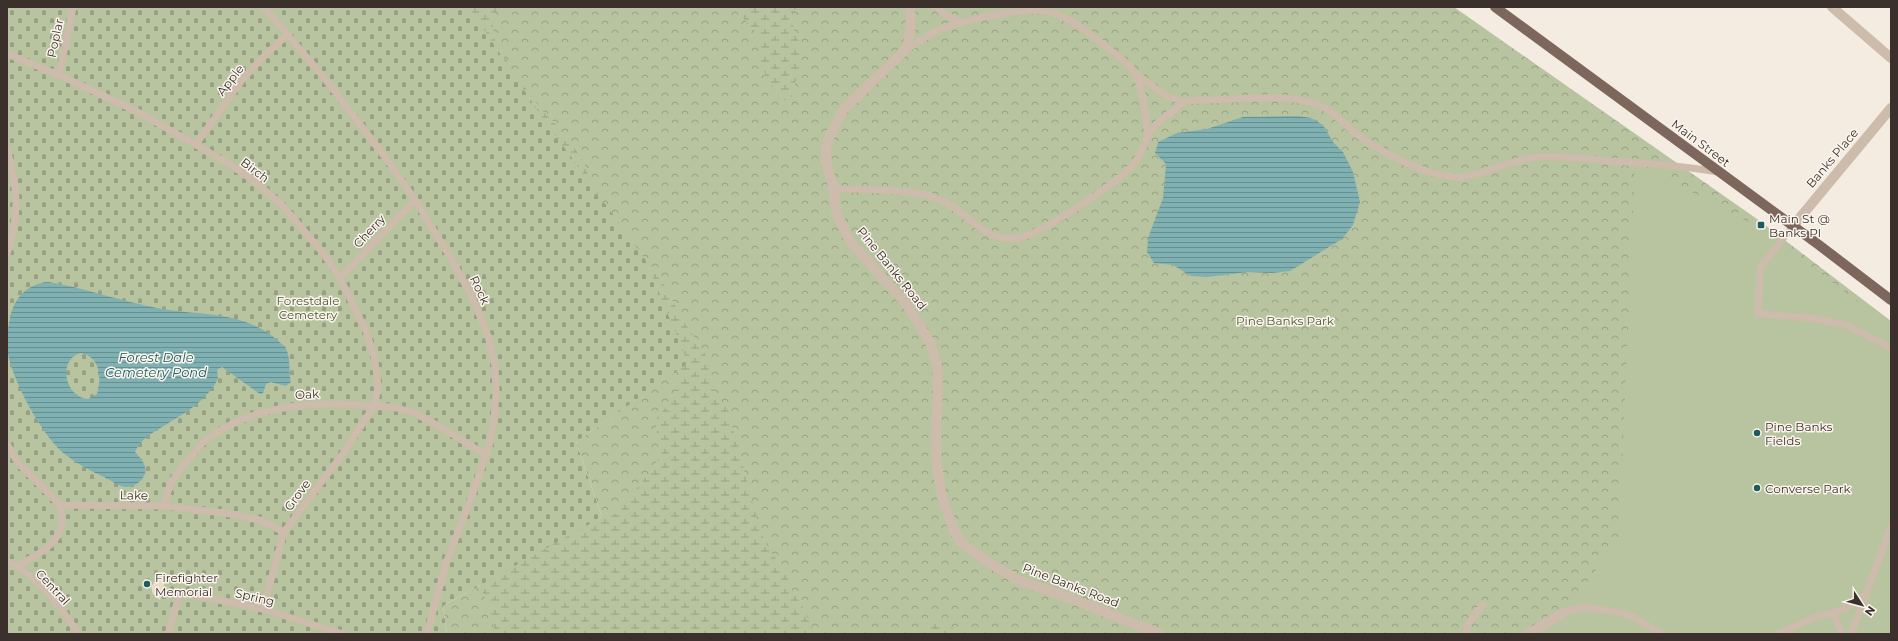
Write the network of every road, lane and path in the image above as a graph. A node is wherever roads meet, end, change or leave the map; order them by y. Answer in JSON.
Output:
{"nodes":[{"id":1,"x":73,"y":7,"type":"edge"},
{"id":2,"x":264,"y":7,"type":"edge"},
{"id":3,"x":910,"y":7,"type":"edge"},
{"id":4,"x":936,"y":7,"type":"edge"},
{"id":5,"x":1495,"y":7,"type":"edge"},
{"id":6,"x":1832,"y":7,"type":"edge"},
{"id":7,"x":1044,"y":9,"type":"edge"},
{"id":8,"x":962,"y":23,"type":"junction"},
{"id":9,"x":288,"y":34,"type":"junction"},
{"id":10,"x":904,"y":51,"type":"junction"},
{"id":11,"x":7,"y":54,"type":"edge"},
{"id":12,"x":1891,"y":58,"type":"edge"},
{"id":13,"x":1134,"y":72,"type":"junction"},
{"id":14,"x":58,"y":75,"type":"junction"},
{"id":15,"x":1185,"y":102,"type":"junction"},
{"id":16,"x":1891,"y":108,"type":"edge"},
{"id":17,"x":1148,"y":136,"type":"junction"},
{"id":18,"x":196,"y":144,"type":"junction"},
{"id":19,"x":7,"y":149,"type":"edge"},
{"id":20,"x":1718,"y":172,"type":"junction"},
{"id":21,"x":834,"y":189,"type":"junction"},
{"id":22,"x":415,"y":200,"type":"junction"},
{"id":23,"x":1793,"y":226,"type":"junction"},
{"id":24,"x":7,"y":254,"type":"edge"},
{"id":25,"x":340,"y":278,"type":"junction"},
{"id":26,"x":1890,"y":296,"type":"edge"},
{"id":27,"x":1891,"y":348,"type":"edge"},
{"id":28,"x":374,"y":406,"type":"junction"},
{"id":29,"x":7,"y":444,"type":"edge"},
{"id":30,"x":485,"y":454,"type":"junction"},
{"id":31,"x":60,"y":505,"type":"junction"},
{"id":32,"x":163,"y":506,"type":"junction"},
{"id":33,"x":1891,"y":527,"type":"edge"},
{"id":34,"x":284,"y":532,"type":"junction"},
{"id":35,"x":7,"y":562,"type":"edge"},
{"id":36,"x":17,"y":566,"type":"junction"},
{"id":37,"x":1865,"y":595,"type":"junction"},
{"id":38,"x":1483,"y":605,"type":"dead end"},
{"id":39,"x":263,"y":609,"type":"junction"},
{"id":40,"x":1565,"y":612,"type":"joint"},
{"id":41,"x":1833,"y":612,"type":"junction"},
{"id":42,"x":78,"y":634,"type":"edge"},
{"id":43,"x":168,"y":634,"type":"edge"},
{"id":44,"x":343,"y":634,"type":"edge"},
{"id":45,"x":426,"y":634,"type":"edge"},
{"id":46,"x":1160,"y":634,"type":"edge"},
{"id":47,"x":1467,"y":634,"type":"edge"},
{"id":48,"x":1528,"y":634,"type":"edge"},
{"id":49,"x":1662,"y":634,"type":"edge"},
{"id":50,"x":1778,"y":634,"type":"edge"},
{"id":51,"x":1842,"y":634,"type":"edge"},
{"id":52,"x":1851,"y":634,"type":"edge"}],
"edges":[{"from":1,"to":14,"type":"lane","name":"Poplar"},
{"from":2,"to":9,"type":"lane","name":"Rock"},
{"from":3,"to":10,"type":"street","name":"Pine Banks Road"},
{"from":4,"to":8,"type":"lane"},
{"from":5,"to":20,"type":"main road","name":"Main Street"},
{"from":6,"to":12,"type":"street"},
{"from":7,"to":8,"type":"lane"},
{"from":7,"to":13,"type":"lane"},
{"from":8,"to":10,"type":"lane"},
{"from":9,"to":18,"type":"lane","name":"Apple"},
{"from":9,"to":22,"type":"lane","name":"Rock"},
{"from":10,"to":21,"type":"street","name":"Pine Banks Road"},
{"from":11,"to":14,"type":"lane","name":"Birch"},
{"from":13,"to":15,"type":"lane"},
{"from":13,"to":17,"type":"lane"},
{"from":14,"to":18,"type":"lane","name":"Birch"},
{"from":15,"to":17,"type":"lane"},
{"from":15,"to":20,"type":"lane"},
{"from":16,"to":23,"type":"street","name":"Banks Place"},
{"from":17,"to":21,"type":"lane"},
{"from":18,"to":25,"type":"lane","name":"Birch"},
{"from":19,"to":24,"type":"lane"},
{"from":20,"to":23,"type":"main road","name":"Main Street"},
{"from":21,"to":46,"type":"street","name":"Pine Banks Road"},
{"from":22,"to":25,"type":"lane","name":"Cherry"},
{"from":22,"to":30,"type":"lane","name":"Rock"},
{"from":23,"to":26,"type":"main road","name":"Main Street"},
{"from":23,"to":27,"type":"lane"},
{"from":25,"to":28,"type":"lane","name":"Birch"},
{"from":28,"to":30,"type":"lane","name":"Oak"},
{"from":28,"to":32,"type":"lane","name":"Oak"},
{"from":28,"to":34,"type":"lane","name":"Grove"},
{"from":29,"to":31,"type":"lane"},
{"from":30,"to":45,"type":"lane","name":"Rock"},
{"from":31,"to":32,"type":"lane","name":"Lake"},
{"from":31,"to":36,"type":"lane"},
{"from":32,"to":34,"type":"lane","name":"Lake"},
{"from":33,"to":37,"type":"lane"},
{"from":34,"to":39,"type":"lane","name":"Grove"},
{"from":35,"to":36,"type":"lane","name":"Central"},
{"from":36,"to":42,"type":"lane","name":"Central"},
{"from":37,"to":41,"type":"lane"},
{"from":37,"to":52,"type":"lane"},
{"from":38,"to":47,"type":"lane"},
{"from":39,"to":43,"type":"lane","name":"Spring"},
{"from":39,"to":44,"type":"lane","name":"Spring"},
{"from":40,"to":48,"type":"street"},
{"from":40,"to":49,"type":"lane"},
{"from":41,"to":50,"type":"lane"},
{"from":41,"to":51,"type":"lane"}]}
